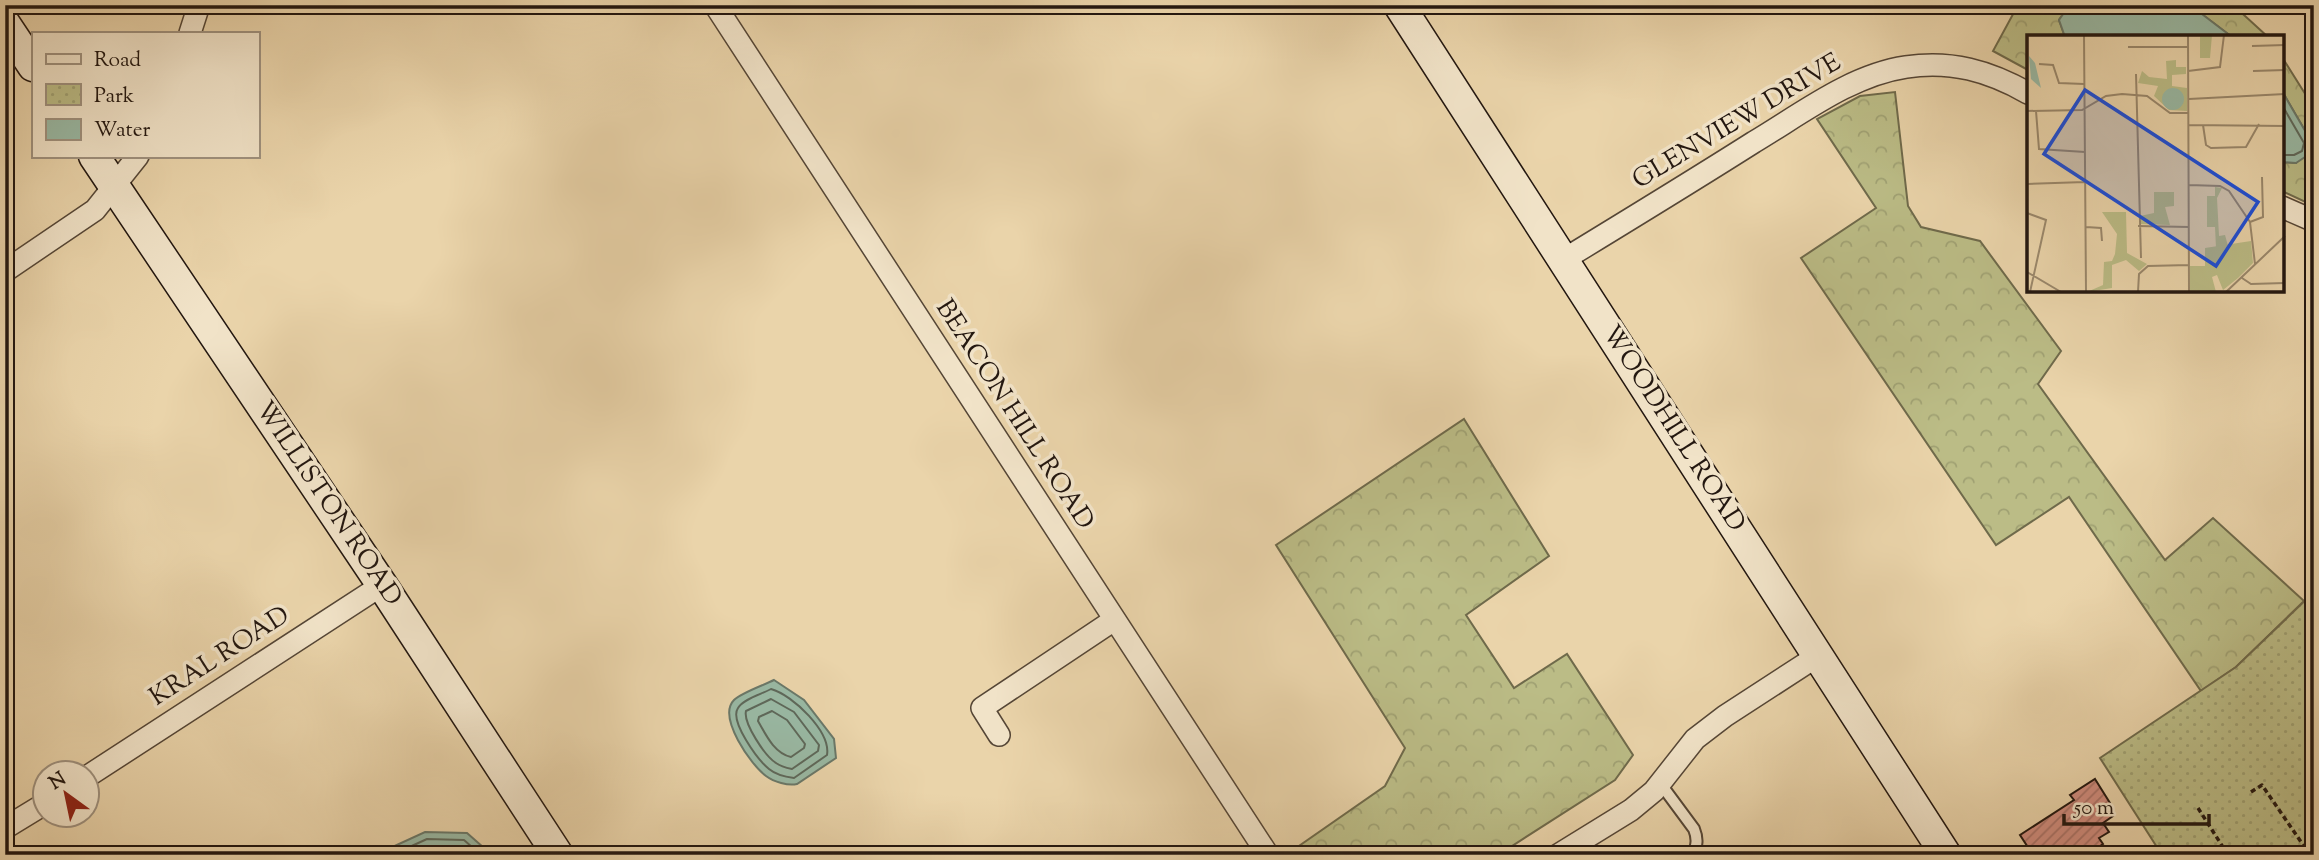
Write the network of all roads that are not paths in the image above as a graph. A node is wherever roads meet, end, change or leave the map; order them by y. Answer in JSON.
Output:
{"nodes":[{"id":1,"x":199,"y":5,"type":"edge"},
{"id":2,"x":715,"y":5,"type":"edge"},
{"id":3,"x":1399,"y":5,"type":"edge"},
{"id":4,"x":5,"y":24,"type":"edge"},
{"id":5,"x":190,"y":32,"type":"edge"},
{"id":6,"x":32,"y":64,"type":"edge"},
{"id":7,"x":2027,"y":93,"type":"edge"},
{"id":8,"x":95,"y":158,"type":"edge"},
{"id":9,"x":136,"y":158,"type":"edge"},
{"id":10,"x":114,"y":186,"type":"junction"},
{"id":11,"x":2284,"y":208,"type":"edge"},
{"id":12,"x":2314,"y":220,"type":"edge"},
{"id":13,"x":1563,"y":260,"type":"junction"},
{"id":14,"x":5,"y":271,"type":"edge"},
{"id":15,"x":382,"y":585,"type":"junction"},
{"id":16,"x":1114,"y":620,"type":"junction"},
{"id":17,"x":1819,"y":655,"type":"junction"},
{"id":18,"x":999,"y":734,"type":"dead end"},
{"id":19,"x":102,"y":767,"type":"edge"},
{"id":20,"x":1660,"y":783,"type":"junction"},
{"id":21,"x":32,"y":812,"type":"edge"},
{"id":22,"x":5,"y":828,"type":"edge"},
{"id":23,"x":558,"y":855,"type":"edge"},
{"id":24,"x":1268,"y":855,"type":"edge"},
{"id":25,"x":1558,"y":855,"type":"edge"},
{"id":26,"x":1693,"y":855,"type":"edge"},
{"id":27,"x":1946,"y":855,"type":"edge"}],
"edges":[{"from":1,"to":5,"type":"street"},
{"from":2,"to":16,"type":"street","name":"BEACON HILL ROAD"},
{"from":3,"to":13,"type":"street","name":"WOODHILL ROAD"},
{"from":4,"to":6,"type":"street"},
{"from":7,"to":13,"type":"street","name":"GLENVIEW DRIVE"},
{"from":8,"to":10,"type":"street","name":"WILLISTON ROAD"},
{"from":9,"to":10,"type":"street"},
{"from":10,"to":14,"type":"street"},
{"from":10,"to":15,"type":"street","name":"WILLISTON ROAD"},
{"from":11,"to":12,"type":"street"},
{"from":13,"to":17,"type":"street","name":"WOODHILL ROAD"},
{"from":15,"to":19,"type":"street","name":"KRAL ROAD"},
{"from":15,"to":23,"type":"street","name":"WILLISTON ROAD"},
{"from":16,"to":18,"type":"street"},
{"from":16,"to":24,"type":"street","name":"BEACON HILL ROAD"},
{"from":17,"to":20,"type":"street"},
{"from":17,"to":27,"type":"street","name":"WOODHILL ROAD"},
{"from":20,"to":25,"type":"street"},
{"from":20,"to":26,"type":"lane"},
{"from":21,"to":22,"type":"street"}]}
